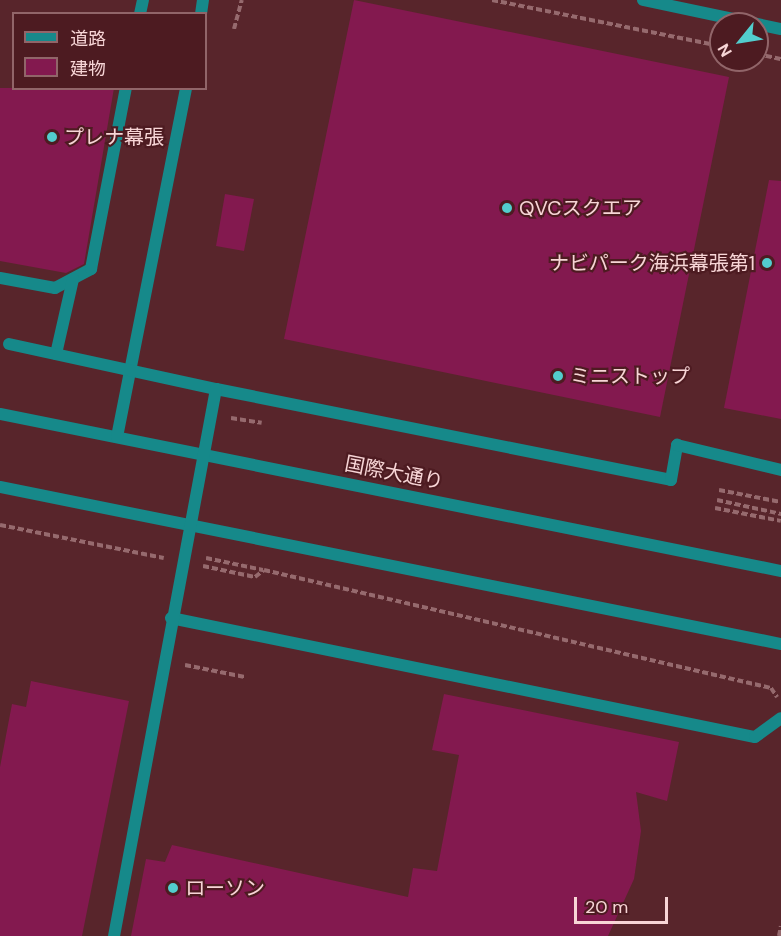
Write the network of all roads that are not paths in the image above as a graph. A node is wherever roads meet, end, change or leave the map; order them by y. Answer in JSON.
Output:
{"nodes":[{"id":1,"x":643,"y":0,"type":"edge"},
{"id":2,"x":781,"y":29,"type":"edge"},
{"id":3,"x":126,"y":90,"type":"edge"},
{"id":4,"x":186,"y":90,"type":"edge"},
{"id":5,"x":0,"y":278,"type":"edge"},
{"id":6,"x":73,"y":279,"type":"junction"},
{"id":7,"x":9,"y":344,"type":"dead end"},
{"id":8,"x":56,"y":354,"type":"junction"},
{"id":9,"x":216,"y":389,"type":"junction"},
{"id":10,"x":0,"y":414,"type":"edge"},
{"id":11,"x":117,"y":437,"type":"junction"},
{"id":12,"x":781,"y":470,"type":"edge"},
{"id":13,"x":0,"y":487,"type":"edge"},
{"id":14,"x":781,"y":571,"type":"edge"},
{"id":15,"x":171,"y":618,"type":"junction"},
{"id":16,"x":781,"y":644,"type":"edge"},
{"id":17,"x":781,"y":718,"type":"edge"},
{"id":18,"x":114,"y":936,"type":"edge"}],
"edges":[{"from":1,"to":2,"type":"street"},
{"from":3,"to":6,"type":"street"},
{"from":4,"to":11,"type":"street"},
{"from":5,"to":6,"type":"street"},
{"from":6,"to":8,"type":"street"},
{"from":7,"to":8,"type":"street","bridge":true},
{"from":8,"to":9,"type":"street","bridge":true},
{"from":9,"to":12,"type":"street"},
{"from":9,"to":15,"type":"street","bridge":true},
{"from":10,"to":11,"type":"street","name":"国際大通り"},
{"from":11,"to":14,"type":"street","name":"国際大通り"},
{"from":13,"to":16,"type":"street"},
{"from":15,"to":17,"type":"street"},
{"from":15,"to":18,"type":"street","bridge":true}]}
